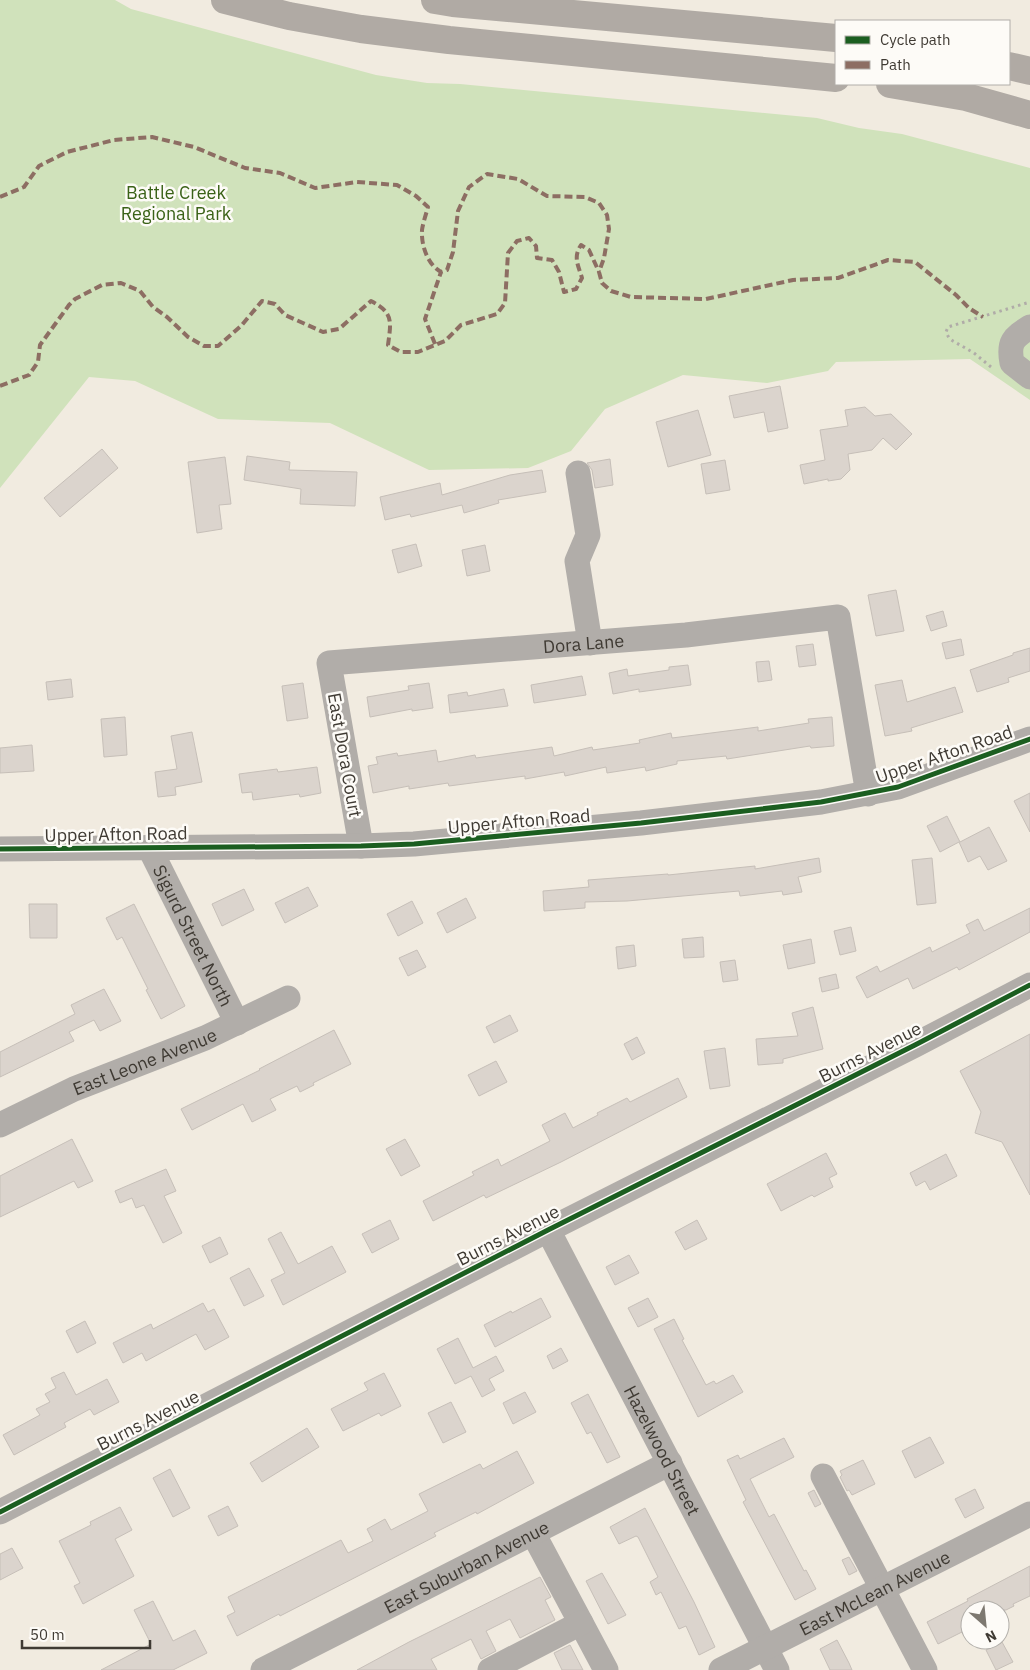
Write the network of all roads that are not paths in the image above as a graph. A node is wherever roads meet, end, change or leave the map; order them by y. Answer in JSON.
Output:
{"nodes":[{"id":1,"x":225,"y":0,"type":"edge"},
{"id":2,"x":435,"y":0,"type":"edge"},
{"id":3,"x":835,"y":38,"type":"edge"},
{"id":4,"x":1010,"y":66,"type":"edge"},
{"id":5,"x":1030,"y":71,"type":"edge"},
{"id":6,"x":835,"y":78,"type":"edge"},
{"id":7,"x":896,"y":85,"type":"edge"},
{"id":8,"x":1030,"y":114,"type":"edge"},
{"id":9,"x":1030,"y":327,"type":"edge"},
{"id":10,"x":1021,"y":370,"type":"edge"},
{"id":11,"x":578,"y":473,"type":"dead end"},
{"id":12,"x":590,"y":643,"type":"junction"},
{"id":13,"x":329,"y":663,"type":"joint"},
{"id":14,"x":1030,"y":739,"type":"edge"},
{"id":15,"x":868,"y":794,"type":"junction"},
{"id":16,"x":361,"y":846,"type":"junction"},
{"id":17,"x":149,"y":847,"type":"junction"},
{"id":18,"x":0,"y":849,"type":"edge"},
{"id":19,"x":1030,"y":985,"type":"edge"},
{"id":20,"x":288,"y":998,"type":"dead end"},
{"id":21,"x":237,"y":1023,"type":"junction"},
{"id":22,"x":0,"y":1125,"type":"edge"},
{"id":23,"x":548,"y":1230,"type":"junction"},
{"id":24,"x":670,"y":1463,"type":"junction"},
{"id":25,"x":823,"y":1476,"type":"dead end"},
{"id":26,"x":0,"y":1512,"type":"edge"},
{"id":27,"x":1030,"y":1514,"type":"edge"},
{"id":28,"x":533,"y":1533,"type":"junction"},
{"id":29,"x":882,"y":1588,"type":"junction"},
{"id":30,"x":581,"y":1623,"type":"junction"},
{"id":31,"x":765,"y":1647,"type":"junction"},
{"id":32,"x":263,"y":1670,"type":"edge"},
{"id":33,"x":490,"y":1670,"type":"edge"},
{"id":34,"x":606,"y":1670,"type":"edge"},
{"id":35,"x":720,"y":1670,"type":"edge"},
{"id":36,"x":777,"y":1670,"type":"edge"},
{"id":37,"x":925,"y":1670,"type":"edge"}],
"edges":[{"from":1,"to":6,"type":"highway"},
{"from":2,"to":3,"type":"highway"},
{"from":4,"to":5,"type":"highway"},
{"from":7,"to":8,"type":"highway"},
{"from":9,"to":10,"type":"street"},
{"from":11,"to":12,"type":"street"},
{"from":12,"to":13,"type":"street","name":"Dora Lane"},
{"from":12,"to":15,"type":"street","name":"Dora Lane"},
{"from":13,"to":16,"type":"street","name":"East Dora Court"},
{"from":14,"to":15,"type":"street","name":"Upper Afton Road"},
{"from":15,"to":16,"type":"street","name":"Upper Afton Road"},
{"from":16,"to":17,"type":"street","name":"Upper Afton Road"},
{"from":17,"to":18,"type":"street","name":"Upper Afton Road"},
{"from":17,"to":21,"type":"street","name":"Sigurd Street North"},
{"from":19,"to":23,"type":"street","name":"Burns Avenue"},
{"from":20,"to":21,"type":"street","name":"East Leone Avenue"},
{"from":21,"to":22,"type":"street","name":"East Leone Avenue"},
{"from":23,"to":24,"type":"street","name":"Hazelwood Street"},
{"from":23,"to":26,"type":"street","name":"Burns Avenue"},
{"from":24,"to":28,"type":"street","name":"East Suburban Avenue"},
{"from":24,"to":31,"type":"street","name":"Hazelwood Street"},
{"from":25,"to":29,"type":"street"},
{"from":27,"to":29,"type":"street","name":"East McLean Avenue"},
{"from":28,"to":30,"type":"street"},
{"from":28,"to":32,"type":"street","name":"East Suburban Avenue"},
{"from":29,"to":31,"type":"street","name":"East McLean Avenue"},
{"from":29,"to":37,"type":"street"},
{"from":30,"to":33,"type":"street"},
{"from":30,"to":34,"type":"street"},
{"from":31,"to":35,"type":"street","name":"East McLean Avenue"},
{"from":31,"to":36,"type":"street","name":"Hazelwood Street"}]}
